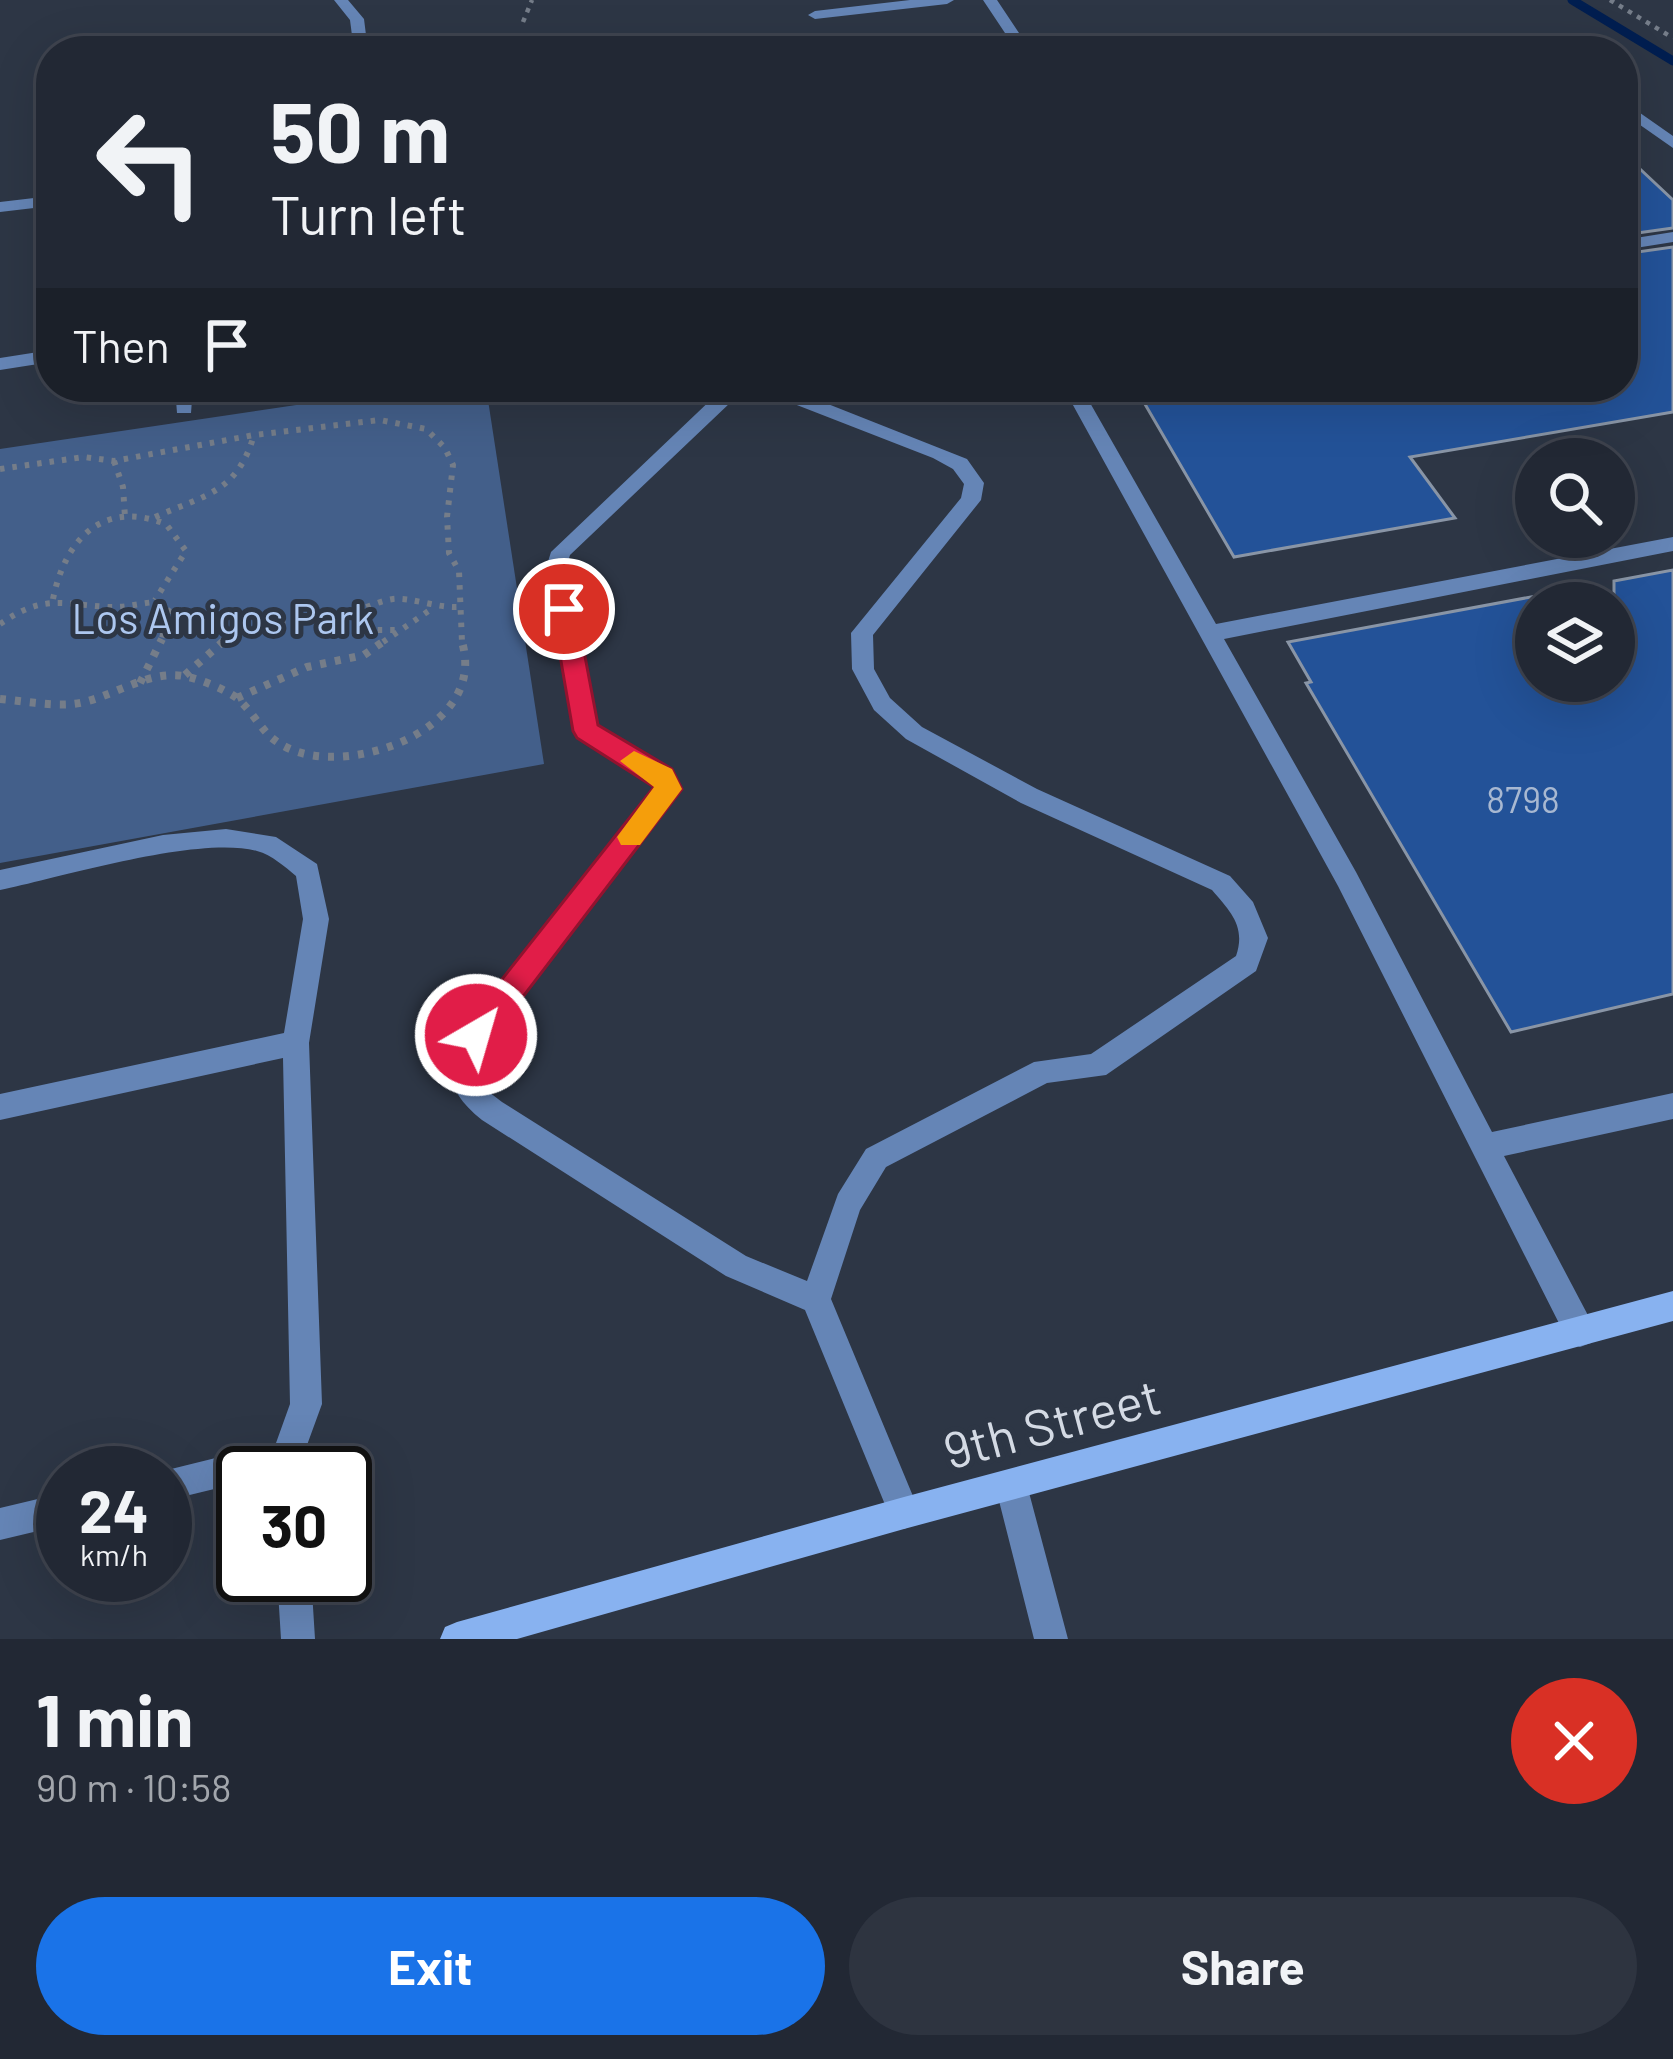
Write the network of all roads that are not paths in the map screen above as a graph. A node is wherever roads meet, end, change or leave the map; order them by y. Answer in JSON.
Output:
{"nodes":[{"id":1,"x":341,"y":0,"type":"edge"},
{"id":2,"x":947,"y":0,"type":"edge"},
{"id":3,"x":990,"y":0,"type":"edge"},
{"id":4,"x":815,"y":15,"type":"dead end"},
{"id":5,"x":359,"y":36,"type":"edge"},
{"id":6,"x":1014,"y":36,"type":"edge"},
{"id":7,"x":1638,"y":117,"type":"edge"},
{"id":8,"x":1673,"y":143,"type":"edge"},
{"id":9,"x":36,"y":203,"type":"edge"},
{"id":10,"x":0,"y":208,"type":"edge"},
{"id":11,"x":1673,"y":237,"type":"edge"},
{"id":12,"x":1638,"y":243,"type":"edge"},
{"id":13,"x":36,"y":358,"type":"edge"},
{"id":14,"x":0,"y":364,"type":"edge"},
{"id":15,"x":184,"y":402,"type":"edge"},
{"id":16,"x":720,"y":402,"type":"edge"},
{"id":17,"x":804,"y":402,"type":"edge"},
{"id":18,"x":1081,"y":402,"type":"edge"},
{"id":19,"x":184,"y":409,"type":"dead end"},
{"id":20,"x":1673,"y":544,"type":"edge"},
{"id":21,"x":1212,"y":632,"type":"junction"},
{"id":22,"x":0,"y":880,"type":"edge"},
{"id":23,"x":296,"y":1043,"type":"junction"},
{"id":24,"x":1673,"y":1106,"type":"edge"},
{"id":25,"x":0,"y":1107,"type":"edge"},
{"id":26,"x":1485,"y":1147,"type":"junction"},
{"id":27,"x":816,"y":1299,"type":"junction"},
{"id":28,"x":1673,"y":1306,"type":"edge"},
{"id":29,"x":1580,"y":1332,"type":"junction"},
{"id":30,"x":293,"y":1446,"type":"edge"},
{"id":31,"x":1011,"y":1485,"type":"junction"},
{"id":32,"x":904,"y":1513,"type":"junction"},
{"id":33,"x":36,"y":1515,"type":"edge"},
{"id":34,"x":0,"y":1524,"type":"edge"},
{"id":35,"x":296,"y":1602,"type":"edge"},
{"id":36,"x":500,"y":1633,"type":"edge"},
{"id":37,"x":298,"y":1639,"type":"edge"},
{"id":38,"x":457,"y":1639,"type":"edge"},
{"id":39,"x":1051,"y":1639,"type":"edge"}],
"edges":[{"from":1,"to":5,"type":"street"},
{"from":2,"to":4,"type":"street"},
{"from":3,"to":6,"type":"street"},
{"from":7,"to":8,"type":"street"},
{"from":9,"to":10,"type":"street"},
{"from":11,"to":12,"type":"street"},
{"from":13,"to":14,"type":"street"},
{"from":15,"to":19,"type":"street"},
{"from":16,"to":27,"type":"street"},
{"from":17,"to":27,"type":"street"},
{"from":18,"to":21,"type":"street"},
{"from":20,"to":21,"type":"street"},
{"from":21,"to":26,"type":"street"},
{"from":22,"to":23,"type":"street"},
{"from":23,"to":25,"type":"street"},
{"from":23,"to":30,"type":"street"},
{"from":24,"to":26,"type":"street"},
{"from":26,"to":29,"type":"street"},
{"from":27,"to":32,"type":"street"},
{"from":28,"to":29,"type":"street","name":"9th Street"},
{"from":29,"to":31,"type":"street","name":"9th Street"},
{"from":31,"to":32,"type":"street","name":"9th Street"},
{"from":31,"to":39,"type":"street"},
{"from":32,"to":36,"type":"street","name":"9th Street"},
{"from":33,"to":34,"type":"street"},
{"from":35,"to":37,"type":"street"},
{"from":36,"to":38,"type":"street","name":"9th Street"}]}
